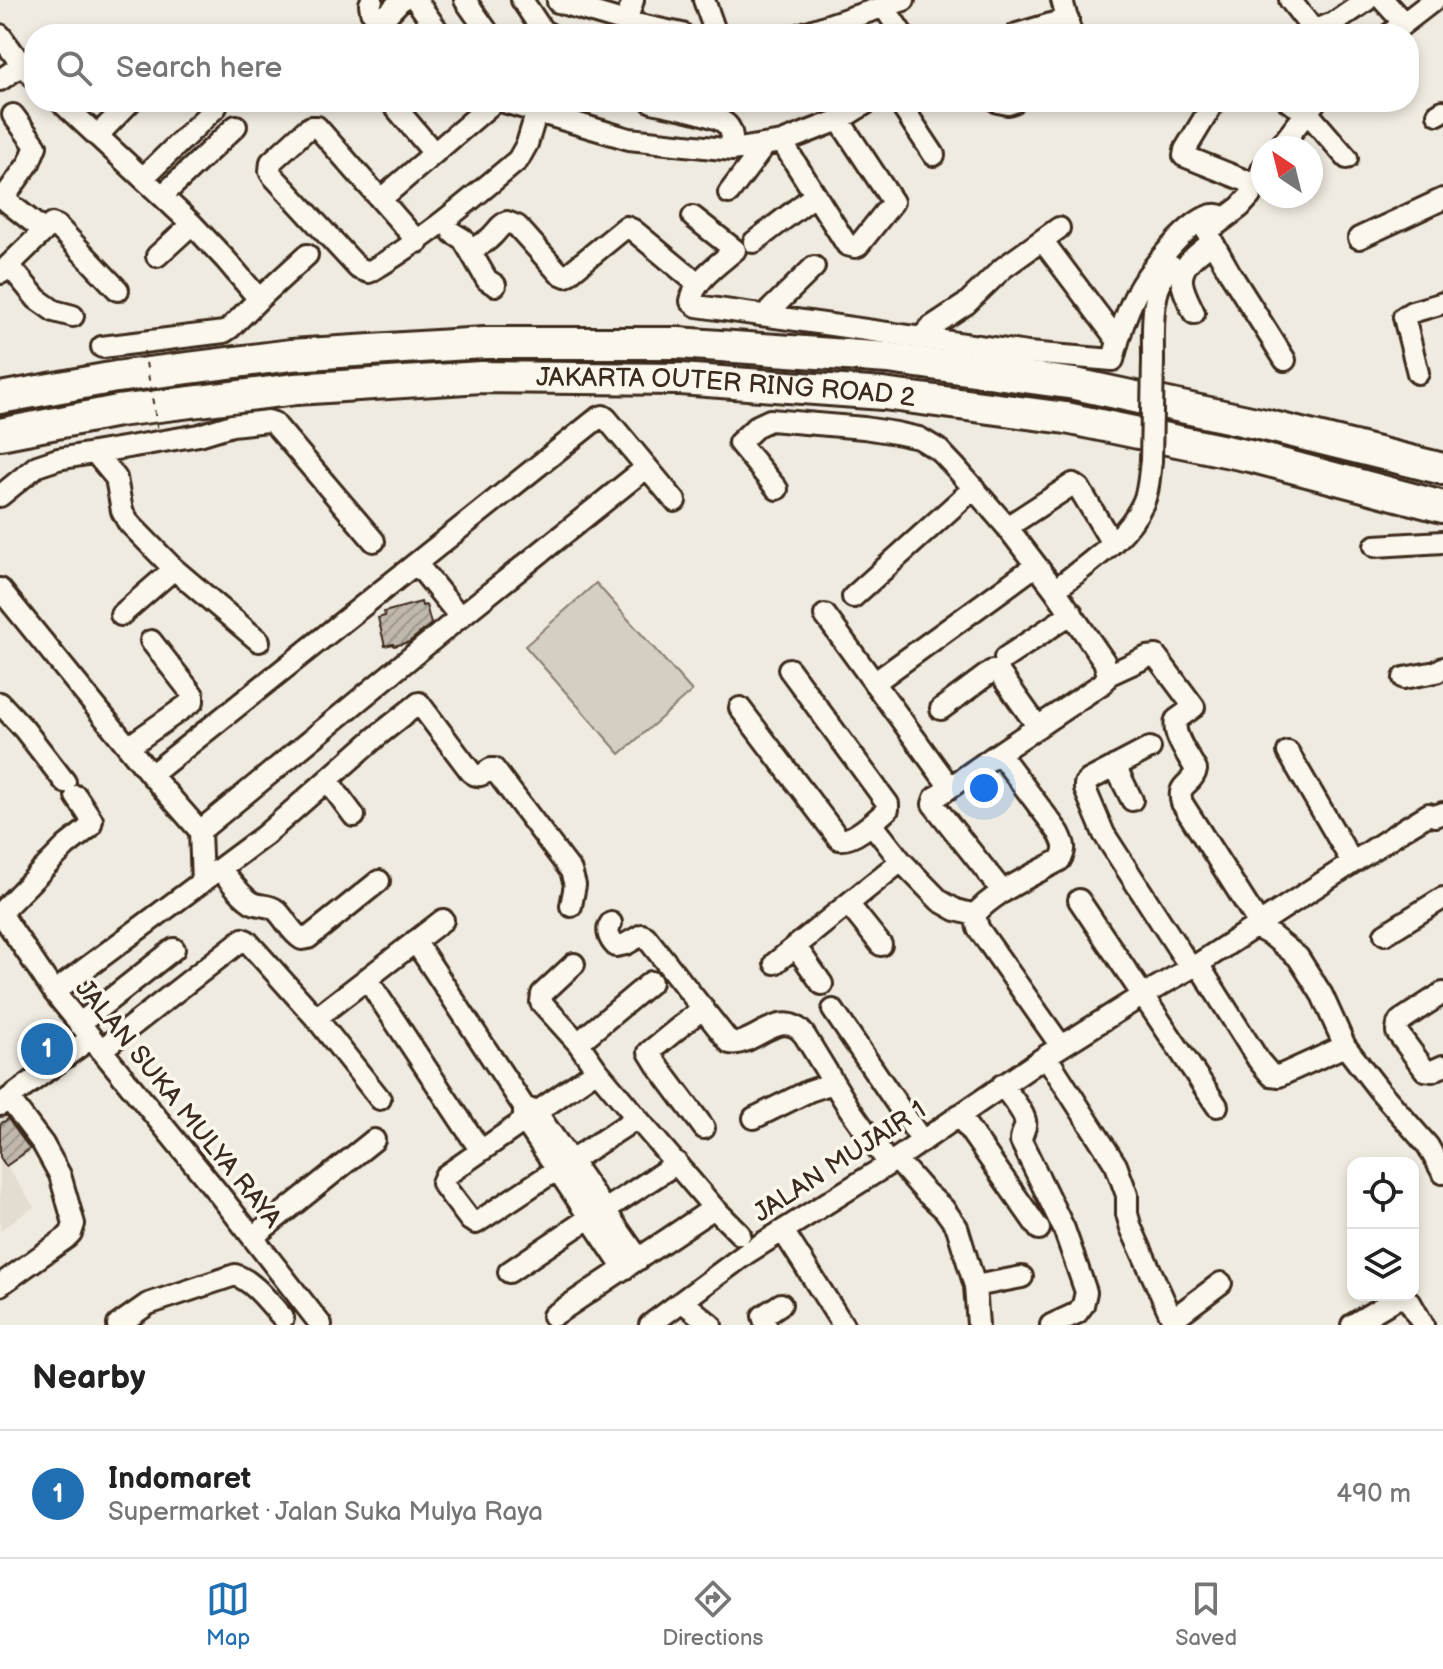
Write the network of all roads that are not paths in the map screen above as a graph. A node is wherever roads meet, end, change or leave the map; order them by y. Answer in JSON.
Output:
{"nodes":[{"id":1,"x":372,"y":0,"type":"edge"},
{"id":2,"x":401,"y":0,"type":"edge"},
{"id":3,"x":416,"y":0,"type":"edge"},
{"id":4,"x":465,"y":0,"type":"edge"},
{"id":5,"x":522,"y":0,"type":"edge"},
{"id":6,"x":633,"y":0,"type":"edge"},
{"id":7,"x":704,"y":0,"type":"edge"},
{"id":8,"x":1290,"y":0,"type":"edge"},
{"id":9,"x":1367,"y":0,"type":"edge"},
{"id":10,"x":1383,"y":0,"type":"edge"},
{"id":11,"x":1434,"y":0,"type":"edge"},
{"id":12,"x":558,"y":1,"type":"edge"},
{"id":13,"x":894,"y":3,"type":"edge"},
{"id":14,"x":626,"y":22,"type":"junction"},
{"id":15,"x":433,"y":24,"type":"edge"},
{"id":16,"x":482,"y":24,"type":"edge"},
{"id":17,"x":541,"y":24,"type":"edge"},
{"id":18,"x":550,"y":24,"type":"edge"},
{"id":19,"x":635,"y":24,"type":"edge"},
{"id":20,"x":712,"y":24,"type":"edge"},
{"id":21,"x":831,"y":24,"type":"edge"},
{"id":22,"x":899,"y":24,"type":"edge"},
{"id":23,"x":1309,"y":24,"type":"edge"},
{"id":24,"x":1331,"y":24,"type":"edge"},
{"id":25,"x":1395,"y":24,"type":"edge"},
{"id":26,"x":1403,"y":24,"type":"edge"},
{"id":27,"x":0,"y":35,"type":"edge"},
{"id":28,"x":24,"y":66,"type":"edge"},
{"id":29,"x":24,"y":72,"type":"edge"},
{"id":30,"x":0,"y":80,"type":"edge"},
{"id":31,"x":72,"y":112,"type":"edge"},
{"id":32,"x":120,"y":112,"type":"edge"},
{"id":33,"x":211,"y":112,"type":"edge"},
{"id":34,"x":399,"y":112,"type":"edge"},
{"id":35,"x":482,"y":112,"type":"edge"},
{"id":36,"x":537,"y":112,"type":"edge"},
{"id":37,"x":540,"y":112,"type":"edge"},
{"id":38,"x":692,"y":112,"type":"edge"},
{"id":39,"x":852,"y":112,"type":"edge"},
{"id":40,"x":906,"y":112,"type":"edge"},
{"id":41,"x":1208,"y":112,"type":"edge"},
{"id":42,"x":1300,"y":112,"type":"edge"},
{"id":43,"x":1310,"y":112,"type":"edge"},
{"id":44,"x":13,"y":115,"type":"dead end"},
{"id":45,"x":839,"y":120,"type":"junction"},
{"id":46,"x":236,"y":126,"type":"dead end"},
{"id":47,"x":97,"y":136,"type":"junction"},
{"id":48,"x":1286,"y":136,"type":"edge"},
{"id":49,"x":774,"y":143,"type":"junction"},
{"id":50,"x":733,"y":150,"type":"junction"},
{"id":51,"x":434,"y":153,"type":"junction"},
{"id":52,"x":934,"y":155,"type":"dead end"},
{"id":53,"x":1347,"y":158,"type":"dead end"},
{"id":54,"x":143,"y":178,"type":"junction"},
{"id":55,"x":729,"y":193,"type":"dead end"},
{"id":56,"x":815,"y":195,"type":"junction"},
{"id":57,"x":1246,"y":195,"type":"edge"},
{"id":58,"x":162,"y":196,"type":"junction"},
{"id":59,"x":2,"y":198,"type":"edge"},
{"id":60,"x":381,"y":199,"type":"junction"},
{"id":61,"x":1443,"y":199,"type":"edge"},
{"id":62,"x":693,"y":217,"type":"dead end"},
{"id":63,"x":192,"y":224,"type":"junction"},
{"id":64,"x":44,"y":231,"type":"junction"},
{"id":65,"x":453,"y":233,"type":"dead end"},
{"id":66,"x":1210,"y":237,"type":"junction"},
{"id":67,"x":1359,"y":238,"type":"dead end"},
{"id":68,"x":418,"y":242,"type":"junction"},
{"id":69,"x":754,"y":242,"type":"dead end"},
{"id":70,"x":469,"y":249,"type":"junction"},
{"id":71,"x":307,"y":255,"type":"dead end"},
{"id":72,"x":157,"y":256,"type":"dead end"},
{"id":73,"x":814,"y":267,"type":"dead end"},
{"id":74,"x":5,"y":269,"type":"edge"},
{"id":75,"x":698,"y":284,"type":"junction"},
{"id":76,"x":495,"y":285,"type":"dead end"},
{"id":77,"x":118,"y":290,"type":"dead end"},
{"id":78,"x":259,"y":299,"type":"junction"},
{"id":79,"x":1443,"y":303,"type":"edge"},
{"id":80,"x":1194,"y":313,"type":"dead end"},
{"id":81,"x":765,"y":315,"type":"junction"},
{"id":82,"x":73,"y":316,"type":"dead end"},
{"id":83,"x":921,"y":338,"type":"junction"},
{"id":84,"x":102,"y":347,"type":"dead end"},
{"id":85,"x":1116,"y":350,"type":"junction"},
{"id":86,"x":1285,"y":360,"type":"dead end"},
{"id":87,"x":1418,"y":373,"type":"dead end"},
{"id":88,"x":0,"y":398,"type":"edge"},
{"id":89,"x":0,"y":434,"type":"edge"},
{"id":90,"x":96,"y":454,"type":"junction"},
{"id":91,"x":647,"y":467,"type":"junction"},
{"id":92,"x":1443,"y":469,"type":"edge"},
{"id":93,"x":974,"y":488,"type":"junction"},
{"id":94,"x":777,"y":489,"type":"dead end"},
{"id":95,"x":0,"y":496,"type":"edge"},
{"id":96,"x":675,"y":501,"type":"dead end"},
{"id":97,"x":1443,"y":507,"type":"edge"},
{"id":98,"x":1007,"y":527,"type":"junction"},
{"id":99,"x":374,"y":541,"type":"dead end"},
{"id":100,"x":1443,"y":542,"type":"edge"},
{"id":101,"x":1112,"y":543,"type":"junction"},
{"id":102,"x":1375,"y":546,"type":"dead end"},
{"id":103,"x":417,"y":564,"type":"junction"},
{"id":104,"x":1035,"y":566,"type":"junction"},
{"id":105,"x":174,"y":569,"type":"junction"},
{"id":106,"x":0,"y":589,"type":"edge"},
{"id":107,"x":1055,"y":590,"type":"junction"},
{"id":108,"x":853,"y":597,"type":"dead end"},
{"id":109,"x":1072,"y":613,"type":"junction"},
{"id":110,"x":121,"y":615,"type":"dead end"},
{"id":111,"x":825,"y":615,"type":"dead end"},
{"id":112,"x":460,"y":617,"type":"junction"},
{"id":113,"x":151,"y":641,"type":"dead end"},
{"id":114,"x":259,"y":641,"type":"dead end"},
{"id":115,"x":1005,"y":658,"type":"dead end"},
{"id":116,"x":1443,"y":668,"type":"edge"},
{"id":117,"x":789,"y":669,"type":"dead end"},
{"id":118,"x":1108,"y":675,"type":"junction"},
{"id":119,"x":1404,"y":678,"type":"dead end"},
{"id":120,"x":874,"y":683,"type":"junction"},
{"id":121,"x":0,"y":703,"type":"edge"},
{"id":122,"x":740,"y":708,"type":"dead end"},
{"id":123,"x":941,"y":709,"type":"dead end"},
{"id":124,"x":1038,"y":727,"type":"junction"},
{"id":125,"x":128,"y":747,"type":"junction"},
{"id":126,"x":1150,"y":748,"type":"dead end"},
{"id":127,"x":1288,"y":752,"type":"dead end"},
{"id":128,"x":999,"y":753,"type":"junction"},
{"id":129,"x":1115,"y":766,"type":"junction"},
{"id":130,"x":151,"y":775,"type":"junction"},
{"id":131,"x":328,"y":781,"type":"junction"},
{"id":132,"x":950,"y":787,"type":"junction"},
{"id":133,"x":1132,"y":800,"type":"dead end"},
{"id":134,"x":354,"y":816,"type":"dead end"},
{"id":135,"x":1440,"y":818,"type":"edge"},
{"id":136,"x":872,"y":824,"type":"junction"},
{"id":137,"x":200,"y":831,"type":"junction"},
{"id":138,"x":901,"y":861,"type":"junction"},
{"id":139,"x":1352,"y":862,"type":"junction"},
{"id":140,"x":220,"y":869,"type":"junction"},
{"id":141,"x":379,"y":881,"type":"dead end"},
{"id":142,"x":202,"y":882,"type":"junction"},
{"id":143,"x":1003,"y":892,"type":"junction"},
{"id":144,"x":1443,"y":898,"type":"edge"},
{"id":145,"x":1079,"y":900,"type":"dead end"},
{"id":146,"x":849,"y":905,"type":"junction"},
{"id":147,"x":571,"y":906,"type":"dead end"},
{"id":148,"x":0,"y":912,"type":"edge"},
{"id":149,"x":975,"y":915,"type":"junction"},
{"id":150,"x":443,"y":920,"type":"dead end"},
{"id":151,"x":611,"y":923,"type":"dead end"},
{"id":152,"x":1256,"y":925,"type":"junction"},
{"id":153,"x":1385,"y":934,"type":"dead end"},
{"id":154,"x":415,"y":941,"type":"junction"},
{"id":155,"x":881,"y":945,"type":"dead end"},
{"id":156,"x":796,"y":947,"type":"junction"},
{"id":157,"x":174,"y":949,"type":"dead end"},
{"id":158,"x":775,"y":963,"type":"dead end"},
{"id":159,"x":574,"y":964,"type":"dead end"},
{"id":160,"x":1194,"y":965,"type":"junction"},
{"id":161,"x":367,"y":979,"type":"junction"},
{"id":162,"x":651,"y":982,"type":"dead end"},
{"id":163,"x":822,"y":984,"type":"dead end"},
{"id":164,"x":54,"y":992,"type":"junction"},
{"id":165,"x":1443,"y":993,"type":"edge"},
{"id":166,"x":1143,"y":995,"type":"junction"},
{"id":167,"x":703,"y":1008,"type":"junction"},
{"id":168,"x":833,"y":1010,"type":"dead end"},
{"id":169,"x":316,"y":1018,"type":"junction"},
{"id":170,"x":90,"y":1037,"type":"junction"},
{"id":171,"x":578,"y":1043,"type":"junction"},
{"id":172,"x":1345,"y":1046,"type":"junction"},
{"id":173,"x":1053,"y":1051,"type":"junction"},
{"id":174,"x":1443,"y":1066,"type":"edge"},
{"id":175,"x":597,"y":1070,"type":"junction"},
{"id":176,"x":833,"y":1083,"type":"junction"},
{"id":177,"x":1002,"y":1085,"type":"junction"},
{"id":178,"x":380,"y":1099,"type":"dead end"},
{"id":179,"x":5,"y":1102,"type":"edge"},
{"id":180,"x":1217,"y":1106,"type":"dead end"},
{"id":181,"x":528,"y":1113,"type":"junction"},
{"id":182,"x":959,"y":1115,"type":"junction"},
{"id":183,"x":637,"y":1118,"type":"junction"},
{"id":184,"x":754,"y":1118,"type":"dead end"},
{"id":185,"x":704,"y":1128,"type":"dead end"},
{"id":186,"x":374,"y":1140,"type":"dead end"},
{"id":187,"x":922,"y":1141,"type":"junction"},
{"id":188,"x":1435,"y":1143,"type":"edge"},
{"id":189,"x":481,"y":1151,"type":"junction"},
{"id":190,"x":893,"y":1161,"type":"junction"},
{"id":191,"x":677,"y":1163,"type":"junction"},
{"id":192,"x":564,"y":1165,"type":"junction"},
{"id":193,"x":1443,"y":1173,"type":"edge"},
{"id":194,"x":714,"y":1208,"type":"junction"},
{"id":195,"x":597,"y":1214,"type":"junction"},
{"id":196,"x":1039,"y":1229,"type":"dead end"},
{"id":197,"x":783,"y":1231,"type":"junction"},
{"id":198,"x":740,"y":1234,"type":"dead end"},
{"id":199,"x":253,"y":1237,"type":"junction"},
{"id":200,"x":631,"y":1264,"type":"junction"},
{"id":201,"x":509,"y":1272,"type":"dead end"},
{"id":202,"x":1022,"y":1277,"type":"dead end"},
{"id":203,"x":1221,"y":1283,"type":"dead end"},
{"id":204,"x":0,"y":1285,"type":"edge"},
{"id":205,"x":975,"y":1286,"type":"junction"},
{"id":206,"x":303,"y":1302,"type":"junction"},
{"id":207,"x":683,"y":1302,"type":"junction"},
{"id":208,"x":781,"y":1304,"type":"dead end"},
{"id":209,"x":553,"y":1316,"type":"dead end"},
{"id":210,"x":278,"y":1322,"type":"edge"},
{"id":211,"x":1174,"y":1322,"type":"edge"},
{"id":212,"x":118,"y":1325,"type":"edge"},
{"id":213,"x":321,"y":1325,"type":"edge"},
{"id":214,"x":650,"y":1325,"type":"edge"},
{"id":215,"x":711,"y":1325,"type":"edge"},
{"id":216,"x":766,"y":1325,"type":"edge"},
{"id":217,"x":843,"y":1325,"type":"edge"},
{"id":218,"x":978,"y":1325,"type":"edge"},
{"id":219,"x":1051,"y":1325,"type":"edge"},
{"id":220,"x":1352,"y":1325,"type":"edge"},
{"id":221,"x":1423,"y":1325,"type":"edge"}],
"edges":[{"from":1,"to":2,"type":"street"},
{"from":3,"to":15,"type":"street"},
{"from":4,"to":16,"type":"street"},
{"from":5,"to":17,"type":"street"},
{"from":6,"to":14,"type":"street"},
{"from":7,"to":20,"type":"street"},
{"from":8,"to":23,"type":"street"},
{"from":9,"to":24,"type":"street"},
{"from":10,"to":25,"type":"street"},
{"from":11,"to":26,"type":"street"},
{"from":12,"to":14,"type":"street"},
{"from":12,"to":18,"type":"street"},
{"from":13,"to":21,"type":"street"},
{"from":13,"to":22,"type":"street"},
{"from":14,"to":19,"type":"street"},
{"from":27,"to":28,"type":"street"},
{"from":29,"to":30,"type":"street"},
{"from":31,"to":47,"type":"street"},
{"from":32,"to":47,"type":"street"},
{"from":33,"to":54,"type":"street"},
{"from":34,"to":51,"type":"street"},
{"from":35,"to":51,"type":"street"},
{"from":36,"to":68,"type":"street"},
{"from":37,"to":50,"type":"street"},
{"from":38,"to":50,"type":"street"},
{"from":39,"to":45,"type":"street"},
{"from":40,"to":52,"type":"street"},
{"from":41,"to":57,"type":"street"},
{"from":42,"to":48,"type":"street"},
{"from":43,"to":53,"type":"street"},
{"from":44,"to":59,"type":"street"},
{"from":45,"to":49,"type":"street"},
{"from":45,"to":56,"type":"street"},
{"from":46,"to":58,"type":"street"},
{"from":47,"to":54,"type":"street"},
{"from":49,"to":50,"type":"street"},
{"from":49,"to":55,"type":"street"},
{"from":49,"to":56,"type":"street"},
{"from":51,"to":60,"type":"street"},
{"from":54,"to":58,"type":"street"},
{"from":56,"to":69,"type":"street"},
{"from":57,"to":66,"type":"street"},
{"from":57,"to":85,"type":"street"},
{"from":58,"to":63,"type":"street"},
{"from":59,"to":64,"type":"street"},
{"from":60,"to":68,"type":"street"},
{"from":60,"to":68,"type":"street"},
{"from":61,"to":67,"type":"street"},
{"from":62,"to":75,"type":"street"},
{"from":63,"to":72,"type":"street"},
{"from":63,"to":78,"type":"street"},
{"from":64,"to":74,"type":"street"},
{"from":64,"to":77,"type":"street"},
{"from":65,"to":70,"type":"street"},
{"from":66,"to":80,"type":"street"},
{"from":66,"to":86,"type":"street"},
{"from":66,"to":101,"type":"street","bridge":true},
{"from":70,"to":75,"type":"street"},
{"from":70,"to":76,"type":"street"},
{"from":71,"to":78,"type":"street"},
{"from":73,"to":81,"type":"street"},
{"from":74,"to":82,"type":"street"},
{"from":75,"to":81,"type":"street"},
{"from":78,"to":84,"type":"street"},
{"from":79,"to":87,"type":"street"},
{"from":81,"to":83,"type":"street"},
{"from":83,"to":85,"type":"street"},
{"from":83,"to":85,"type":"street"},
{"from":88,"to":92,"type":"highway","name":"JAKARTA OUTER RING ROAD 2"},
{"from":89,"to":97,"type":"highway","name":"JAKARTA OUTER RING ROAD 2"},
{"from":90,"to":95,"type":"street"},
{"from":90,"to":99,"type":"street"},
{"from":90,"to":105,"type":"street"},
{"from":91,"to":96,"type":"street"},
{"from":91,"to":103,"type":"street"},
{"from":91,"to":112,"type":"street"},
{"from":93,"to":94,"type":"street"},
{"from":93,"to":98,"type":"street"},
{"from":93,"to":108,"type":"street"},
{"from":98,"to":101,"type":"street"},
{"from":98,"to":104,"type":"street"},
{"from":100,"to":102,"type":"street"},
{"from":101,"to":107,"type":"street"},
{"from":103,"to":112,"type":"street"},
{"from":103,"to":130,"type":"street"},
{"from":104,"to":107,"type":"street"},
{"from":104,"to":120,"type":"street"},
{"from":105,"to":110,"type":"street"},
{"from":105,"to":114,"type":"street"},
{"from":106,"to":125,"type":"street"},
{"from":107,"to":109,"type":"street"},
{"from":109,"to":115,"type":"street"},
{"from":109,"to":118,"type":"street"},
{"from":111,"to":120,"type":"street"},
{"from":112,"to":137,"type":"street"},
{"from":113,"to":125,"type":"street"},
{"from":116,"to":119,"type":"street"},
{"from":117,"to":136,"type":"street"},
{"from":118,"to":124,"type":"street"},
{"from":118,"to":152,"type":"street"},
{"from":120,"to":132,"type":"street"},
{"from":121,"to":148,"type":"street"},
{"from":122,"to":136,"type":"street"},
{"from":123,"to":124,"type":"street"},
{"from":124,"to":128,"type":"street"},
{"from":125,"to":130,"type":"street"},
{"from":126,"to":129,"type":"street"},
{"from":127,"to":139,"type":"street"},
{"from":128,"to":132,"type":"street"},
{"from":128,"to":143,"type":"street"},
{"from":129,"to":133,"type":"street"},
{"from":129,"to":160,"type":"street"},
{"from":130,"to":137,"type":"street"},
{"from":131,"to":134,"type":"street"},
{"from":131,"to":140,"type":"street"},
{"from":131,"to":147,"type":"street"},
{"from":132,"to":143,"type":"street"},
{"from":135,"to":139,"type":"street","name":"JALAN MUJAIR 1"},
{"from":136,"to":138,"type":"street"},
{"from":137,"to":142,"type":"street"},
{"from":138,"to":146,"type":"street"},
{"from":138,"to":149,"type":"street"},
{"from":139,"to":152,"type":"street","name":"JALAN MUJAIR 1"},
{"from":140,"to":141,"type":"street"},
{"from":140,"to":142,"type":"street"},
{"from":142,"to":164,"type":"street"},
{"from":143,"to":149,"type":"street"},
{"from":144,"to":153,"type":"street"},
{"from":145,"to":166,"type":"street"},
{"from":146,"to":155,"type":"street"},
{"from":146,"to":156,"type":"street"},
{"from":148,"to":164,"type":"street","name":"JALAN SUKA MULYA RAYA"},
{"from":149,"to":173,"type":"street"},
{"from":150,"to":154,"type":"street"},
{"from":151,"to":167,"type":"street"},
{"from":152,"to":160,"type":"street","name":"JALAN MUJAIR 1"},
{"from":152,"to":172,"type":"street"},
{"from":154,"to":161,"type":"street"},
{"from":154,"to":181,"type":"street"},
{"from":156,"to":158,"type":"street"},
{"from":156,"to":163,"type":"street"},
{"from":157,"to":170,"type":"street"},
{"from":159,"to":171,"type":"street"},
{"from":160,"to":166,"type":"street","name":"JALAN MUJAIR 1"},
{"from":160,"to":172,"type":"street"},
{"from":161,"to":169,"type":"street"},
{"from":161,"to":189,"type":"street"},
{"from":162,"to":171,"type":"street"},
{"from":164,"to":170,"type":"street","name":"JALAN SUKA MULYA RAYA"},
{"from":165,"to":174,"type":"street"},
{"from":166,"to":173,"type":"street","name":"JALAN MUJAIR 1"},
{"from":166,"to":180,"type":"street"},
{"from":167,"to":176,"type":"street"},
{"from":167,"to":185,"type":"street"},
{"from":168,"to":187,"type":"street"},
{"from":169,"to":170,"type":"street"},
{"from":169,"to":178,"type":"street"},
{"from":170,"to":179,"type":"street"},
{"from":170,"to":199,"type":"street","name":"JALAN SUKA MULYA RAYA"},
{"from":171,"to":175,"type":"street"},
{"from":172,"to":188,"type":"street"},
{"from":173,"to":177,"type":"street","name":"JALAN MUJAIR 1"},
{"from":173,"to":211,"type":"street"},
{"from":175,"to":181,"type":"street"},
{"from":175,"to":183,"type":"street"},
{"from":176,"to":184,"type":"street"},
{"from":176,"to":190,"type":"street"},
{"from":177,"to":182,"type":"street","name":"JALAN MUJAIR 1"},
{"from":177,"to":219,"type":"street"},
{"from":179,"to":204,"type":"street"},
{"from":181,"to":189,"type":"street"},
{"from":181,"to":192,"type":"street"},
{"from":182,"to":187,"type":"street","name":"JALAN MUJAIR 1"},
{"from":182,"to":196,"type":"street"},
{"from":183,"to":191,"type":"street"},
{"from":183,"to":192,"type":"street"},
{"from":186,"to":199,"type":"street"},
{"from":187,"to":190,"type":"street","name":"JALAN MUJAIR 1"},
{"from":188,"to":193,"type":"street"},
{"from":189,"to":192,"type":"street"},
{"from":190,"to":197,"type":"street","name":"JALAN MUJAIR 1"},
{"from":190,"to":205,"type":"street"},
{"from":191,"to":194,"type":"street"},
{"from":191,"to":195,"type":"street"},
{"from":192,"to":195,"type":"street"},
{"from":194,"to":198,"type":"street"},
{"from":194,"to":200,"type":"street"},
{"from":195,"to":200,"type":"street"},
{"from":195,"to":201,"type":"street"},
{"from":197,"to":207,"type":"street","name":"JALAN MUJAIR 1"},
{"from":197,"to":217,"type":"street"},
{"from":199,"to":206,"type":"street","name":"JALAN SUKA MULYA RAYA"},
{"from":200,"to":209,"type":"street"},
{"from":202,"to":205,"type":"street"},
{"from":203,"to":211,"type":"street"},
{"from":205,"to":218,"type":"street"},
{"from":206,"to":210,"type":"street"},
{"from":206,"to":213,"type":"street","name":"JALAN SUKA MULYA RAYA"},
{"from":207,"to":214,"type":"street","name":"JALAN MUJAIR 1"},
{"from":207,"to":215,"type":"street"},
{"from":208,"to":216,"type":"street"},
{"from":210,"to":212,"type":"street"},
{"from":220,"to":221,"type":"street"}]}
